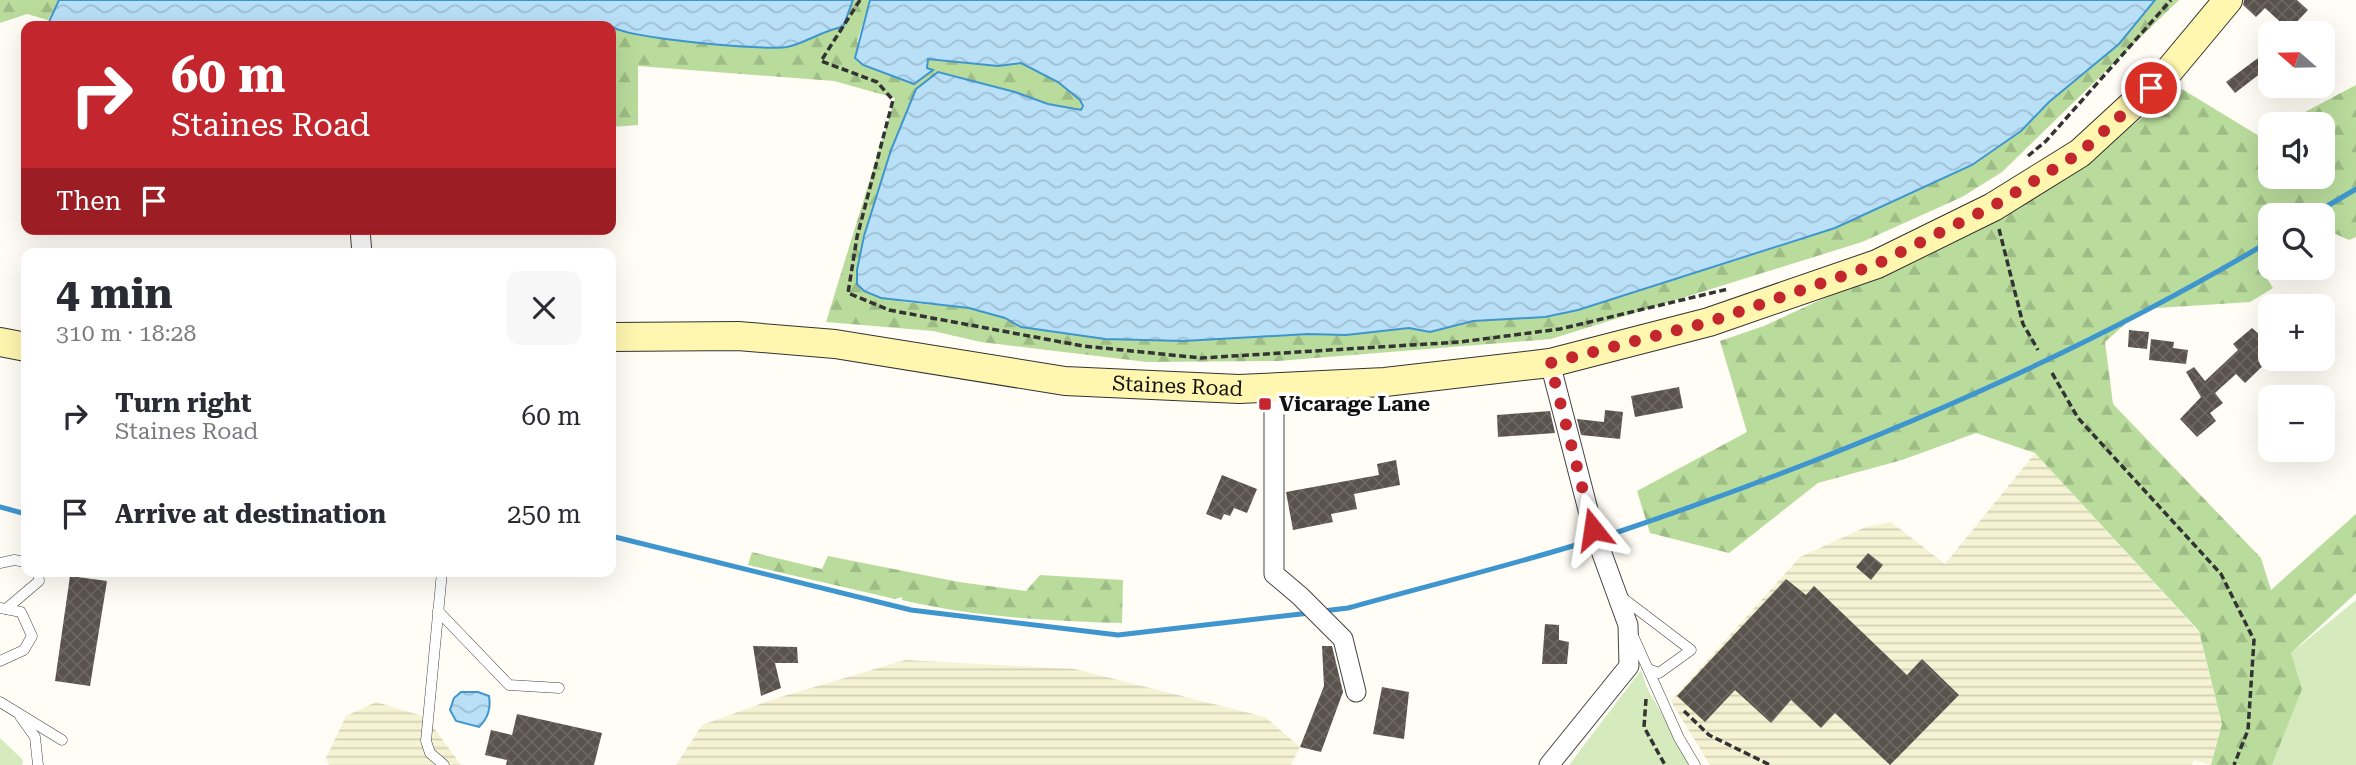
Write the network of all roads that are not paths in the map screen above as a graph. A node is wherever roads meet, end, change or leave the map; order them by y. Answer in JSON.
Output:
{"nodes":[{"id":1,"x":2228,"y":0,"type":"edge"},
{"id":2,"x":616,"y":337,"type":"edge"},
{"id":3,"x":0,"y":342,"type":"edge"},
{"id":4,"x":21,"y":346,"type":"edge"},
{"id":5,"x":1550,"y":363,"type":"junction"},
{"id":6,"x":1273,"y":387,"type":"junction"},
{"id":7,"x":21,"y":561,"type":"edge"},
{"id":8,"x":0,"y":563,"type":"edge"},
{"id":9,"x":38,"y":577,"type":"edge"},
{"id":10,"x":441,"y":577,"type":"edge"},
{"id":11,"x":1617,"y":593,"type":"junction"},
{"id":12,"x":3,"y":609,"type":"edge"},
{"id":13,"x":438,"y":611,"type":"junction"},
{"id":14,"x":1628,"y":625,"type":"junction"},
{"id":15,"x":0,"y":661,"type":"edge"},
{"id":16,"x":1648,"y":669,"type":"junction"},
{"id":17,"x":559,"y":688,"type":"dead end"},
{"id":18,"x":1356,"y":692,"type":"dead end"},
{"id":19,"x":0,"y":702,"type":"edge"},
{"id":20,"x":18,"y":713,"type":"junction"},
{"id":21,"x":62,"y":740,"type":"dead end"},
{"id":22,"x":38,"y":765,"type":"edge"},
{"id":23,"x":444,"y":765,"type":"edge"},
{"id":24,"x":1549,"y":765,"type":"edge"},
{"id":25,"x":1695,"y":765,"type":"edge"}],
"edges":[{"from":1,"to":5,"type":"main road","name":"Staines Road"},
{"from":2,"to":6,"type":"main road","name":"Staines Road"},
{"from":3,"to":4,"type":"main road"},
{"from":5,"to":6,"type":"main road","name":"Staines Road"},
{"from":5,"to":11,"type":"street"},
{"from":6,"to":18,"type":"street"},
{"from":7,"to":8,"type":"lane"},
{"from":9,"to":12,"type":"lane"},
{"from":10,"to":13,"type":"lane"},
{"from":11,"to":14,"type":"street"},
{"from":11,"to":16,"type":"lane"},
{"from":12,"to":15,"type":"lane"},
{"from":13,"to":17,"type":"lane"},
{"from":13,"to":23,"type":"lane"},
{"from":14,"to":16,"type":"lane"},
{"from":14,"to":24,"type":"street"},
{"from":16,"to":25,"type":"lane"},
{"from":19,"to":20,"type":"lane"},
{"from":20,"to":21,"type":"lane"},
{"from":20,"to":22,"type":"lane"}]}
